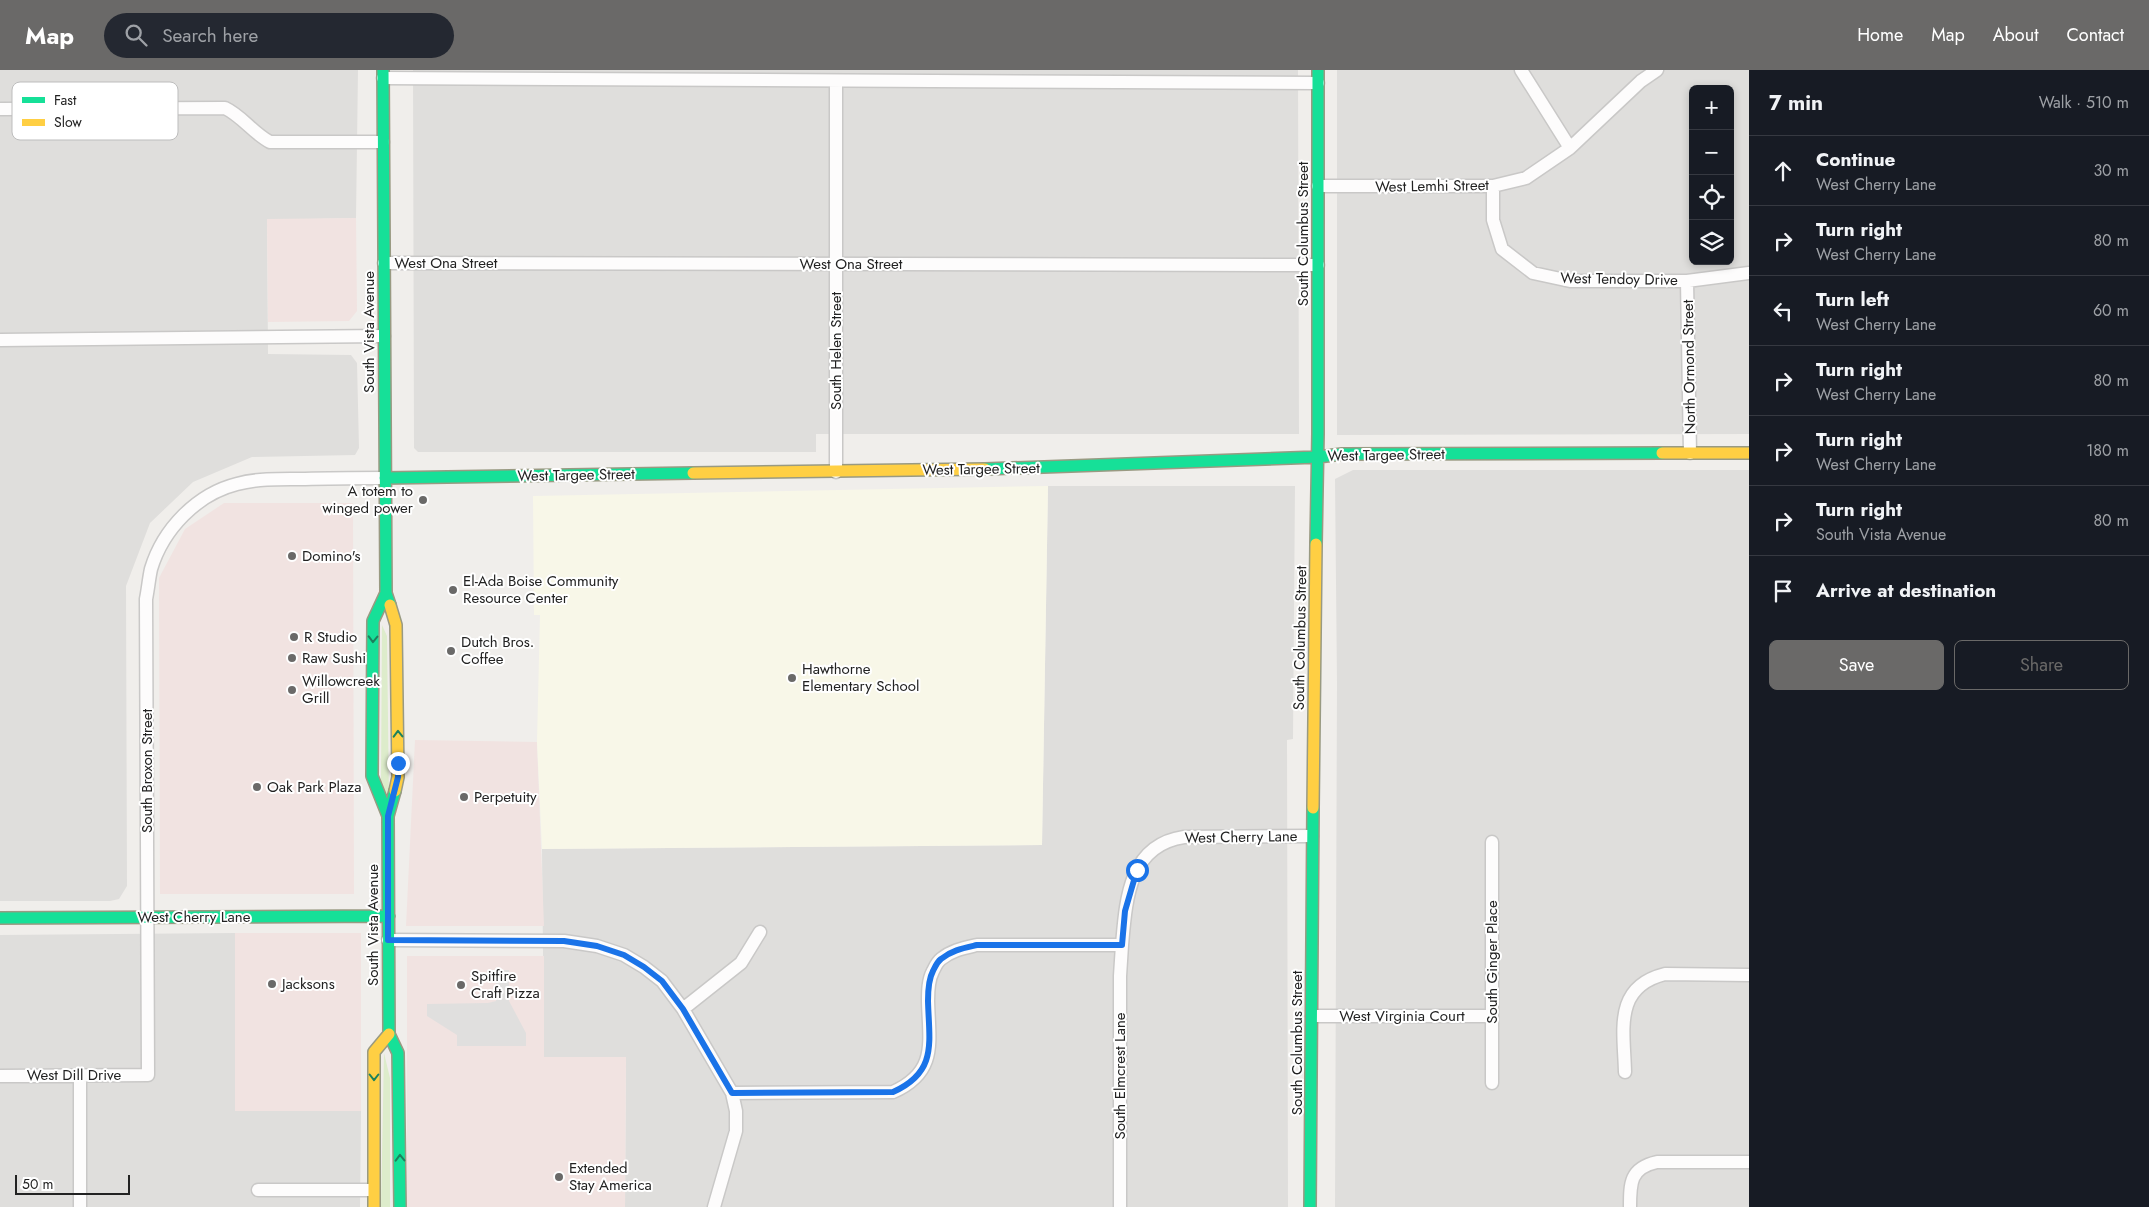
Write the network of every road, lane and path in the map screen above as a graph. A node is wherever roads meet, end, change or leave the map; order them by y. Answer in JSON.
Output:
{"nodes":[{"id":1,"x":1521,"y":70,"type":"edge"},
{"id":2,"x":1657,"y":70,"type":"edge"},
{"id":3,"x":383,"y":74,"type":"edge"},
{"id":4,"x":1318,"y":76,"type":"edge"},
{"id":5,"x":836,"y":81,"type":"junction"},
{"id":6,"x":178,"y":108,"type":"edge"},
{"id":7,"x":383,"y":142,"type":"junction"},
{"id":8,"x":1570,"y":148,"type":"junction"},
{"id":9,"x":1318,"y":186,"type":"junction"},
{"id":10,"x":1493,"y":186,"type":"junction"},
{"id":11,"x":384,"y":263,"type":"junction"},
{"id":12,"x":836,"y":264,"type":"junction"},
{"id":13,"x":1318,"y":265,"type":"junction"},
{"id":14,"x":1749,"y":273,"type":"edge"},
{"id":15,"x":1687,"y":281,"type":"junction"},
{"id":16,"x":384,"y":336,"type":"junction"},
{"id":17,"x":0,"y":340,"type":"edge"},
{"id":18,"x":1690,"y":453,"type":"junction"},
{"id":19,"x":1749,"y":453,"type":"edge"},
{"id":20,"x":1318,"y":457,"type":"junction"},
{"id":21,"x":836,"y":472,"type":"junction"},
{"id":22,"x":385,"y":478,"type":"junction"},
{"id":23,"x":214,"y":493,"type":"joint"},
{"id":24,"x":386,"y":593,"type":"junction"},
{"id":25,"x":388,"y":816,"type":"junction"},
{"id":26,"x":1312,"y":836,"type":"junction"},
{"id":27,"x":1492,"y":842,"type":"dead end"},
{"id":28,"x":389,"y":916,"type":"junction"},
{"id":29,"x":148,"y":917,"type":"junction"},
{"id":30,"x":0,"y":918,"type":"edge"},
{"id":31,"x":760,"y":932,"type":"dead end"},
{"id":32,"x":388,"y":940,"type":"junction"},
{"id":33,"x":1122,"y":945,"type":"junction"},
{"id":34,"x":1749,"y":975,"type":"edge"},
{"id":35,"x":683,"y":1009,"type":"junction"},
{"id":36,"x":1312,"y":1016,"type":"junction"},
{"id":37,"x":1492,"y":1016,"type":"junction"},
{"id":38,"x":388,"y":1034,"type":"junction"},
{"id":39,"x":1625,"y":1072,"type":"dead end"},
{"id":40,"x":80,"y":1075,"type":"junction"},
{"id":41,"x":148,"y":1075,"type":"joint"},
{"id":42,"x":0,"y":1076,"type":"edge"},
{"id":43,"x":1492,"y":1084,"type":"dead end"},
{"id":44,"x":732,"y":1093,"type":"junction"},
{"id":45,"x":1749,"y":1162,"type":"edge"},
{"id":46,"x":258,"y":1190,"type":"dead end"},
{"id":47,"x":373,"y":1190,"type":"junction"},
{"id":48,"x":80,"y":1207,"type":"edge"},
{"id":49,"x":374,"y":1207,"type":"edge"},
{"id":50,"x":400,"y":1207,"type":"edge"},
{"id":51,"x":714,"y":1207,"type":"edge"},
{"id":52,"x":1120,"y":1207,"type":"edge"},
{"id":53,"x":1310,"y":1207,"type":"edge"},
{"id":54,"x":1630,"y":1207,"type":"edge"}],
"edges":[{"from":1,"to":8,"type":"street"},
{"from":2,"to":8,"type":"street","name":"West Lemhi Street"},
{"from":3,"to":5,"type":"street"},
{"from":3,"to":7,"type":"street","name":"South Vista Avenue"},
{"from":4,"to":5,"type":"street"},
{"from":4,"to":9,"type":"street","name":"South Columbus Street"},
{"from":5,"to":12,"type":"street","name":"South Helen Street"},
{"from":6,"to":7,"type":"street"},
{"from":7,"to":11,"type":"street","name":"South Vista Avenue"},
{"from":8,"to":10,"type":"street","name":"West Lemhi Street"},
{"from":9,"to":10,"type":"street","name":"West Lemhi Street"},
{"from":9,"to":13,"type":"street","name":"South Columbus Street"},
{"from":10,"to":15,"type":"street","name":"West Tendoy Drive"},
{"from":11,"to":12,"type":"street","name":"West Ona Street"},
{"from":11,"to":16,"type":"street","name":"South Vista Avenue"},
{"from":12,"to":13,"type":"street","name":"West Ona Street"},
{"from":12,"to":21,"type":"street","name":"South Helen Street"},
{"from":13,"to":20,"type":"street","name":"South Columbus Street"},
{"from":14,"to":15,"type":"street","name":"West Tendoy Drive"},
{"from":15,"to":18,"type":"street","name":"North Ormond Street"},
{"from":16,"to":17,"type":"street"},
{"from":16,"to":22,"type":"street","name":"South Vista Avenue"},
{"from":18,"to":19,"type":"street","name":"West Targee Street"},
{"from":18,"to":20,"type":"street","name":"West Targee Street"},
{"from":20,"to":21,"type":"street","name":"West Targee Street"},
{"from":20,"to":26,"type":"street","name":"South Columbus Street"},
{"from":21,"to":22,"type":"street","name":"West Targee Street"},
{"from":22,"to":23,"type":"street","name":"West Targee Street"},
{"from":22,"to":24,"type":"street","name":"South Vista Avenue"},
{"from":23,"to":29,"type":"street","name":"South Broxon Street"},
{"from":25,"to":24,"type":"street","name":"South Vista Avenue","one_way":true},
{"from":24,"to":25,"type":"street","name":"South Vista Avenue","one_way":true},
{"from":25,"to":28,"type":"street","name":"South Vista Avenue"},
{"from":26,"to":33,"type":"street","name":"West Cherry Lane"},
{"from":26,"to":36,"type":"street","name":"South Columbus Street"},
{"from":27,"to":37,"type":"street","name":"South Ginger Place"},
{"from":28,"to":29,"type":"street","name":"West Cherry Lane"},
{"from":28,"to":32,"type":"street","name":"South Vista Avenue"},
{"from":29,"to":30,"type":"street","name":"West Cherry Lane"},
{"from":29,"to":41,"type":"street","name":"South Broxon Street"},
{"from":31,"to":35,"type":"street"},
{"from":32,"to":35,"type":"street"},
{"from":32,"to":38,"type":"street","name":"South Vista Avenue"},
{"from":33,"to":44,"type":"street"},
{"from":33,"to":52,"type":"street","name":"South Elmcrest Lane"},
{"from":34,"to":39,"type":"street"},
{"from":35,"to":44,"type":"street"},
{"from":36,"to":37,"type":"street","name":"West Virginia Court"},
{"from":36,"to":53,"type":"street","name":"South Columbus Street"},
{"from":37,"to":43,"type":"street","name":"South Ginger Place"},
{"from":38,"to":47,"type":"street","one_way":true},
{"from":50,"to":38,"type":"street","name":"South Vista Avenue","one_way":true},
{"from":40,"to":41,"type":"street","name":"West Dill Drive"},
{"from":40,"to":42,"type":"street","name":"West Dill Drive"},
{"from":40,"to":48,"type":"street"},
{"from":44,"to":51,"type":"street"},
{"from":45,"to":54,"type":"street"},
{"from":46,"to":47,"type":"street"},
{"from":47,"to":49,"type":"street"}]}
